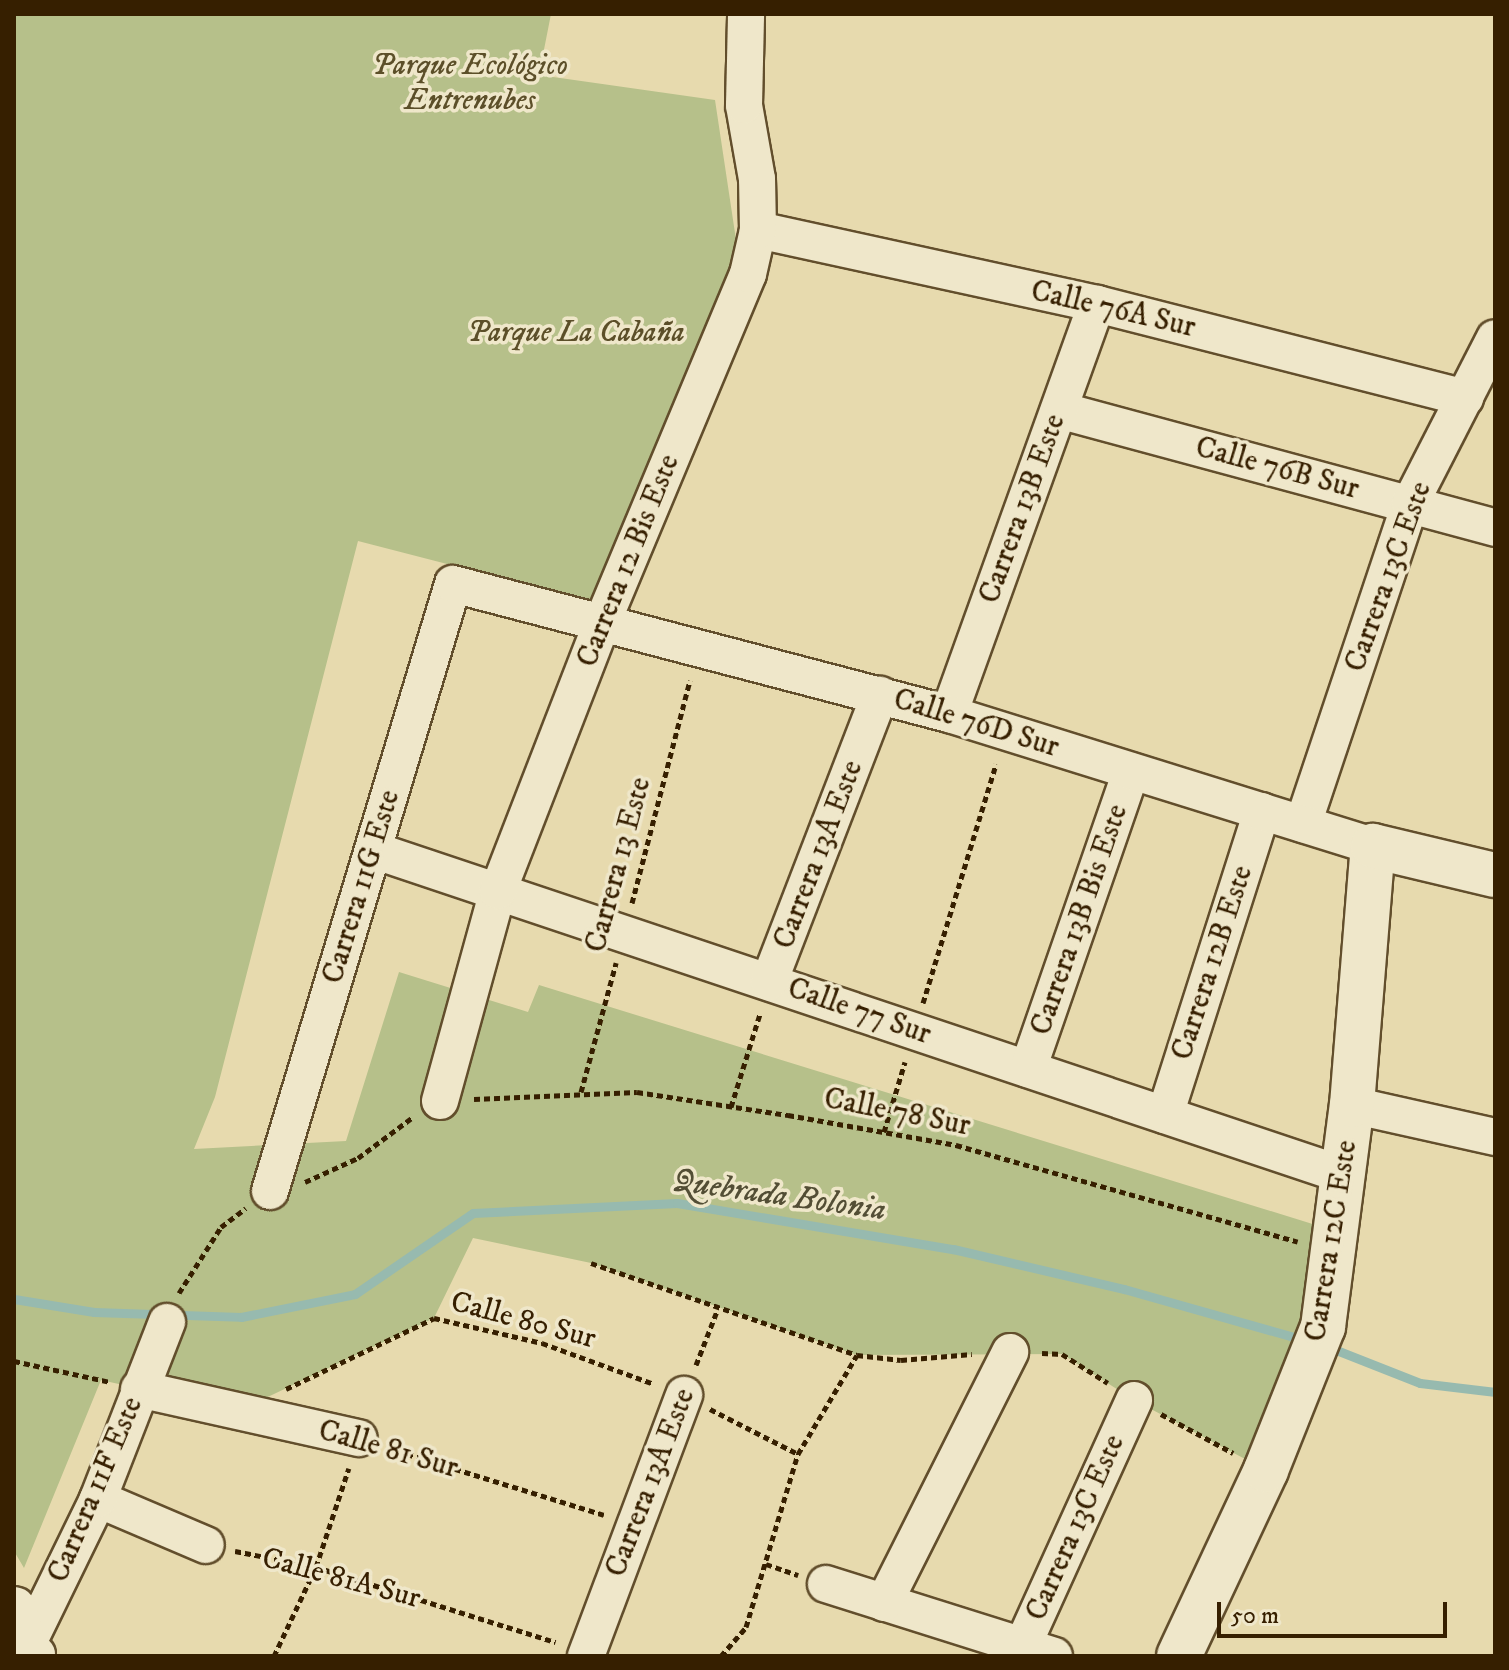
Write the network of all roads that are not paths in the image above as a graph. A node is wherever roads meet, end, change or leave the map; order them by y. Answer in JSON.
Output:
{"nodes":[{"id":1,"x":746,"y":14,"type":"edge"},
{"id":2,"x":758,"y":230,"type":"junction"},
{"id":3,"x":1097,"y":304,"type":"junction"},
{"id":4,"x":1492,"y":353,"type":"edge"},
{"id":5,"x":1465,"y":398,"type":"junction"},
{"id":6,"x":1059,"y":410,"type":"junction"},
{"id":7,"x":1410,"y":504,"type":"junction"},
{"id":8,"x":1495,"y":528,"type":"edge"},
{"id":9,"x":453,"y":584,"type":"joint"},
{"id":10,"x":602,"y":623,"type":"junction"},
{"id":11,"x":880,"y":695,"type":"junction"},
{"id":12,"x":949,"y":714,"type":"junction"},
{"id":13,"x":1131,"y":771,"type":"junction"},
{"id":14,"x":1262,"y":811,"type":"junction"},
{"id":15,"x":1303,"y":824,"type":"junction"},
{"id":16,"x":1373,"y":846,"type":"junction"},
{"id":17,"x":373,"y":850,"type":"junction"},
{"id":18,"x":1495,"y":875,"type":"edge"},
{"id":19,"x":498,"y":891,"type":"junction"},
{"id":20,"x":769,"y":982,"type":"junction"},
{"id":21,"x":1028,"y":1069,"type":"junction"},
{"id":22,"x":440,"y":1101,"type":"road end"},
{"id":23,"x":1352,"y":1105,"type":"junction"},
{"id":24,"x":1165,"y":1115,"type":"junction"},
{"id":25,"x":1495,"y":1137,"type":"edge"},
{"id":26,"x":1344,"y":1175,"type":"junction"},
{"id":27,"x":270,"y":1191,"type":"road end"},
{"id":28,"x":167,"y":1322,"type":"dead end"},
{"id":29,"x":1010,"y":1352,"type":"road end"},
{"id":30,"x":139,"y":1389,"type":"junction"},
{"id":31,"x":684,"y":1395,"type":"road end"},
{"id":32,"x":1134,"y":1400,"type":"road end"},
{"id":33,"x":359,"y":1438,"type":"road end"},
{"id":34,"x":98,"y":1499,"type":"junction"},
{"id":35,"x":206,"y":1545,"type":"road end"},
{"id":36,"x":826,"y":1584,"type":"dead end"},
{"id":37,"x":884,"y":1603,"type":"junction"},
{"id":38,"x":25,"y":1642,"type":"edge"},
{"id":39,"x":1032,"y":1653,"type":"edge"},
{"id":40,"x":586,"y":1654,"type":"edge"},
{"id":41,"x":1179,"y":1656,"type":"edge"}],
"edges":[{"from":1,"to":2,"type":"street","name":"Carrera 12 Bis Este"},
{"from":2,"to":3,"type":"street","name":"Calle 76A Sur"},
{"from":2,"to":10,"type":"street","name":"Carrera 12 Bis Este"},
{"from":3,"to":5,"type":"street","name":"Calle 76A Sur"},
{"from":3,"to":6,"type":"street","name":"Carrera 13B Este"},
{"from":4,"to":5,"type":"street","name":"Carrera 13C Este"},
{"from":5,"to":7,"type":"street","name":"Carrera 13C Este"},
{"from":6,"to":7,"type":"street","name":"Calle 76B Sur"},
{"from":6,"to":12,"type":"street","name":"Carrera 13B Este"},
{"from":7,"to":8,"type":"street","name":"Calle 76B Sur"},
{"from":7,"to":15,"type":"street","name":"Carrera 13C Este"},
{"from":9,"to":10,"type":"street","name":"Calle 76D Sur"},
{"from":9,"to":17,"type":"street","name":"Carrera 11G Este"},
{"from":10,"to":11,"type":"street","name":"Calle 76D Sur"},
{"from":10,"to":19,"type":"street","name":"Carrera 12 Bis Este"},
{"from":11,"to":12,"type":"street","name":"Calle 76D Sur"},
{"from":11,"to":20,"type":"street","name":"Carrera 13A Este"},
{"from":12,"to":13,"type":"street","name":"Calle 76D Sur"},
{"from":13,"to":14,"type":"street","name":"Calle 76D Sur"},
{"from":13,"to":21,"type":"street","name":"Carrera 13B Bis Este"},
{"from":14,"to":15,"type":"street","name":"Calle 76D Sur"},
{"from":14,"to":24,"type":"street","name":"Carrera 12B Este"},
{"from":15,"to":16,"type":"street","name":"Calle 76D Sur"},
{"from":16,"to":18,"type":"street","name":"Calle 76D Sur"},
{"from":16,"to":23,"type":"street","name":"Carrera 12C Este"},
{"from":17,"to":19,"type":"street","name":"Calle 77 Sur"},
{"from":17,"to":27,"type":"street","name":"Carrera 11G Este"},
{"from":19,"to":20,"type":"street","name":"Calle 77 Sur"},
{"from":19,"to":22,"type":"street","name":"Carrera 12 Bis Este"},
{"from":20,"to":21,"type":"street","name":"Calle 77 Sur"},
{"from":21,"to":24,"type":"street","name":"Calle 77 Sur"},
{"from":23,"to":25,"type":"street"},
{"from":23,"to":26,"type":"street","name":"Carrera 12C Este"},
{"from":24,"to":26,"type":"street","name":"Calle 77 Sur"},
{"from":26,"to":41,"type":"street","name":"Carrera 12C Este"},
{"from":28,"to":30,"type":"street","name":"Carrera 11F Este"},
{"from":29,"to":37,"type":"street"},
{"from":30,"to":33,"type":"street","name":"Calle 81 Sur"},
{"from":30,"to":34,"type":"street","name":"Carrera 11F Este"},
{"from":31,"to":40,"type":"street","name":"Carrera 13A Este"},
{"from":32,"to":39,"type":"street","name":"Carrera 13C Este"},
{"from":34,"to":35,"type":"street"},
{"from":34,"to":38,"type":"street","name":"Carrera 11F Este"},
{"from":36,"to":37,"type":"street"},
{"from":37,"to":39,"type":"street"}]}
